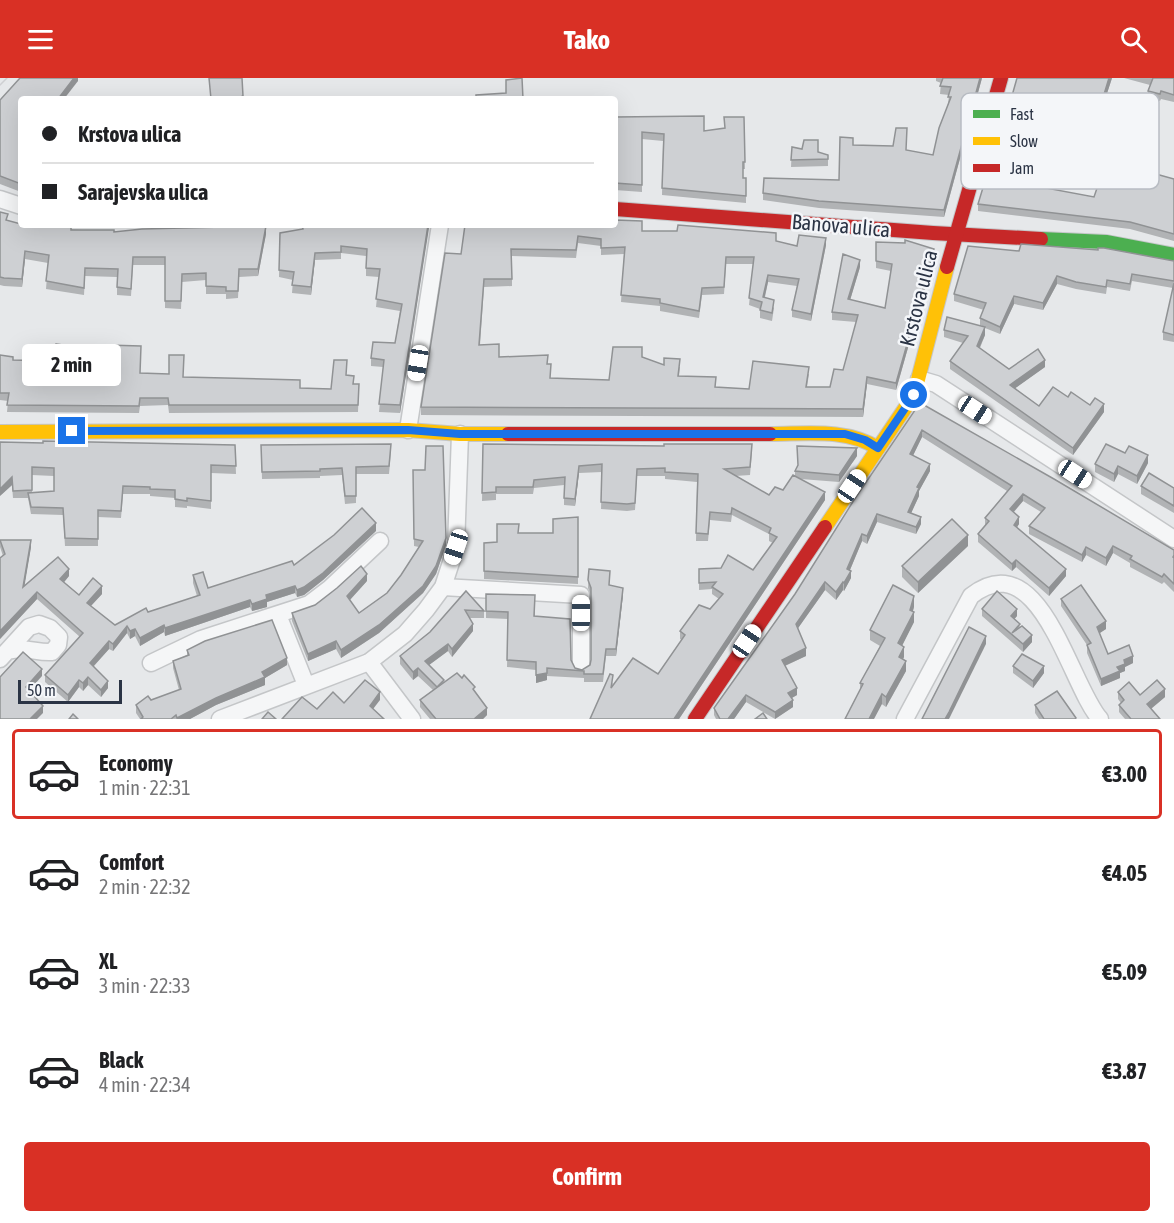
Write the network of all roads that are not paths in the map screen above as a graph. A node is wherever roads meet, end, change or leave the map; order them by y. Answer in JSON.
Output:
{"nodes":[{"id":1,"x":1001,"y":78,"type":"edge"},
{"id":2,"x":997,"y":93,"type":"edge"},
{"id":3,"x":969,"y":189,"type":"edge"},
{"id":4,"x":0,"y":199,"type":"edge"},
{"id":5,"x":18,"y":205,"type":"edge"},
{"id":6,"x":618,"y":209,"type":"edge"},
{"id":7,"x":440,"y":228,"type":"edge"},
{"id":8,"x":956,"y":233,"type":"junction"},
{"id":9,"x":1174,"y":255,"type":"edge"},
{"id":10,"x":919,"y":379,"type":"junction"},
{"id":11,"x":408,"y":430,"type":"junction"},
{"id":12,"x":0,"y":432,"type":"edge"},
{"id":13,"x":460,"y":434,"type":"junction"},
{"id":14,"x":878,"y":448,"type":"junction"},
{"id":15,"x":1174,"y":539,"type":"edge"},
{"id":16,"x":380,"y":541,"type":"dead end"},
{"id":17,"x":443,"y":587,"type":"junction"},
{"id":18,"x":279,"y":615,"type":"junction"},
{"id":19,"x":369,"y":662,"type":"junction"},
{"id":20,"x":152,"y":663,"type":"dead end"},
{"id":21,"x":581,"y":667,"type":"edge"},
{"id":22,"x":306,"y":685,"type":"junction"},
{"id":23,"x":220,"y":719,"type":"edge"},
{"id":24,"x":412,"y":719,"type":"edge"},
{"id":25,"x":695,"y":719,"type":"edge"},
{"id":26,"x":905,"y":719,"type":"edge"},
{"id":27,"x":1100,"y":719,"type":"edge"}],
"edges":[{"from":1,"to":2,"type":"street","name":"Krstova ulica"},
{"from":3,"to":8,"type":"street","name":"Krstova ulica"},
{"from":4,"to":5,"type":"street"},
{"from":6,"to":8,"type":"street","name":"Banova ulica"},
{"from":7,"to":11,"type":"street"},
{"from":8,"to":9,"type":"street","name":"Banova ulica"},
{"from":8,"to":10,"type":"street","name":"Krstova ulica"},
{"from":10,"to":14,"type":"street","name":"Krstova ulica"},
{"from":10,"to":15,"type":"street"},
{"from":11,"to":12,"type":"street"},
{"from":11,"to":13,"type":"street"},
{"from":13,"to":14,"type":"street"},
{"from":13,"to":17,"type":"street"},
{"from":14,"to":25,"type":"street","name":"Krstova ulica"},
{"from":16,"to":18,"type":"street"},
{"from":17,"to":19,"type":"street"},
{"from":17,"to":21,"type":"street"},
{"from":18,"to":20,"type":"street"},
{"from":18,"to":22,"type":"street"},
{"from":19,"to":22,"type":"street"},
{"from":19,"to":24,"type":"street"},
{"from":22,"to":23,"type":"street"},
{"from":26,"to":27,"type":"street"}]}
